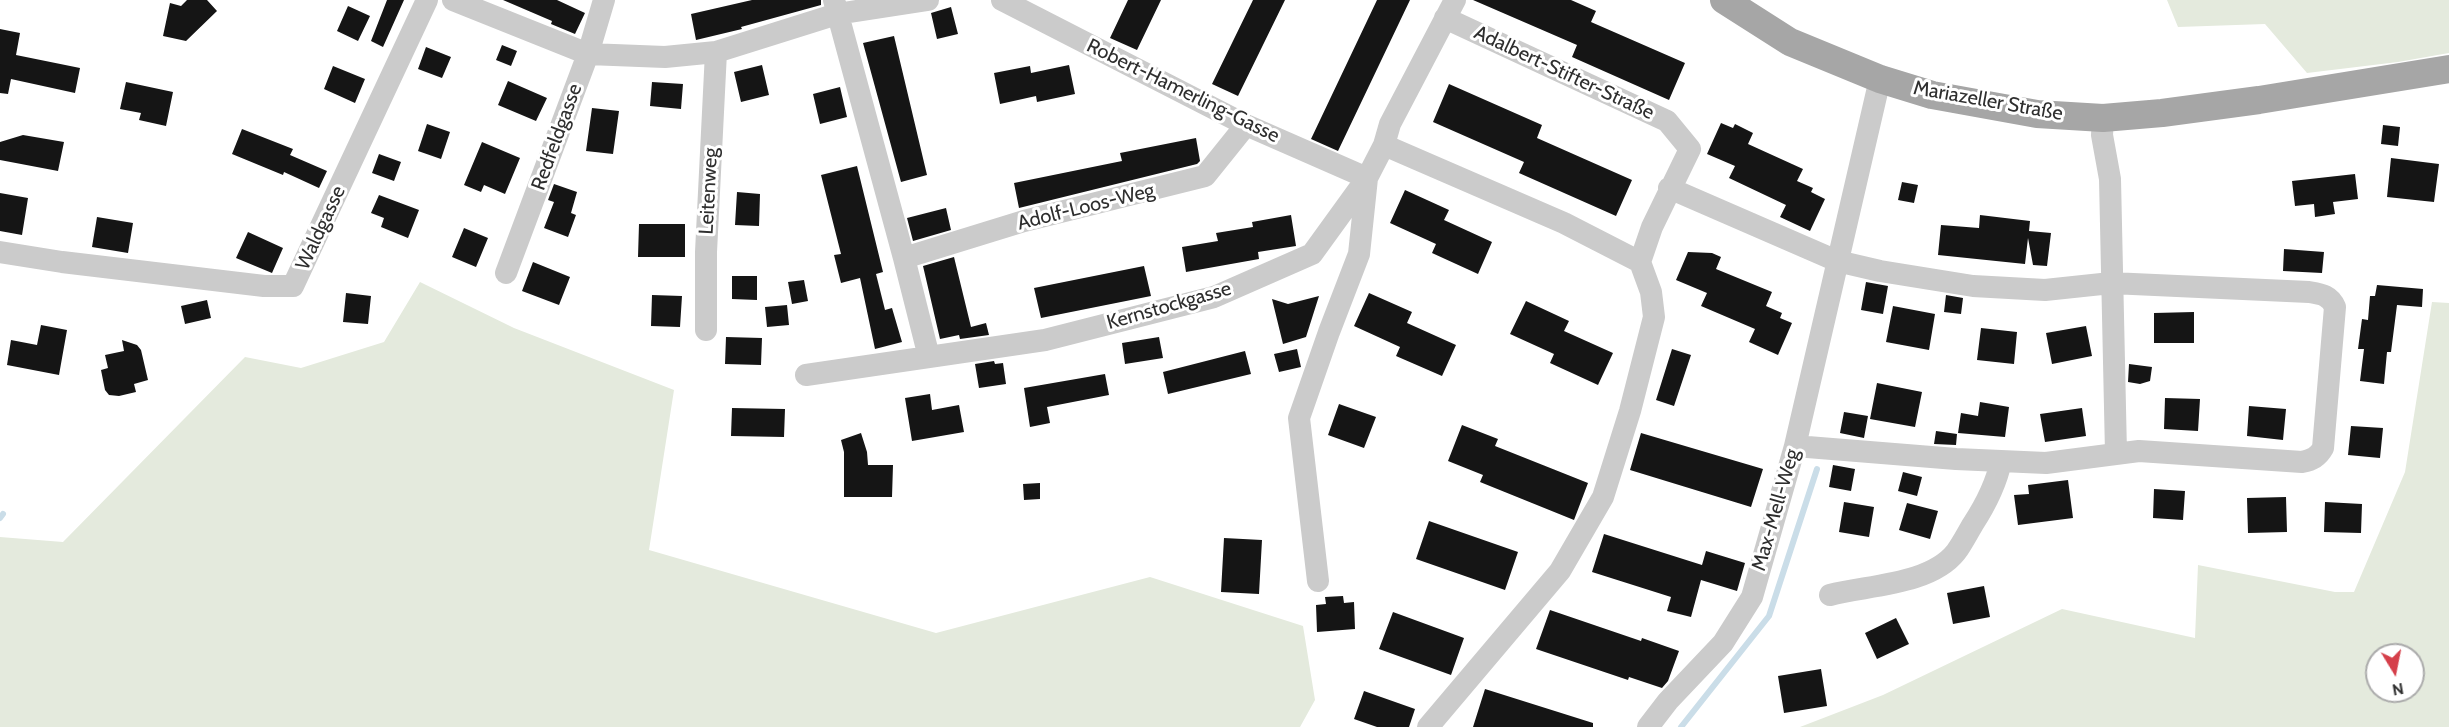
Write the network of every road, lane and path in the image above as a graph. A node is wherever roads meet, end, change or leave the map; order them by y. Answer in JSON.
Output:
{"nodes":[{"id":1,"x":427,"y":0,"type":"edge"},
{"id":2,"x":453,"y":0,"type":"edge"},
{"id":3,"x":604,"y":0,"type":"edge"},
{"id":4,"x":928,"y":0,"type":"edge"},
{"id":5,"x":1002,"y":0,"type":"edge"},
{"id":6,"x":1724,"y":0,"type":"edge"},
{"id":7,"x":836,"y":7,"type":"edge"},
{"id":8,"x":1450,"y":9,"type":"edge"},
{"id":9,"x":716,"y":52,"type":"junction"},
{"id":10,"x":588,"y":54,"type":"junction"},
{"id":11,"x":2449,"y":69,"type":"edge"},
{"id":12,"x":1880,"y":80,"type":"junction"},
{"id":13,"x":2103,"y":117,"type":"junction"},
{"id":14,"x":1246,"y":124,"type":"junction"},
{"id":15,"x":1384,"y":145,"type":"junction"},
{"id":16,"x":1367,"y":178,"type":"junction"},
{"id":17,"x":1669,"y":188,"type":"junction"},
{"id":18,"x":0,"y":252,"type":"edge"},
{"id":19,"x":904,"y":258,"type":"junction"},
{"id":20,"x":1837,"y":261,"type":"junction"},
{"id":21,"x":1640,"y":262,"type":"junction"},
{"id":22,"x":506,"y":273,"type":"dead end"},
{"id":23,"x":2111,"y":283,"type":"junction"},
{"id":24,"x":706,"y":330,"type":"dead end"},
{"id":25,"x":929,"y":357,"type":"junction"},
{"id":26,"x":806,"y":375,"type":"dead end"},
{"id":27,"x":1795,"y":446,"type":"junction"},
{"id":28,"x":2116,"y":453,"type":"junction"},
{"id":29,"x":2001,"y":461,"type":"junction"},
{"id":30,"x":1318,"y":581,"type":"dead end"},
{"id":31,"x":1830,"y":596,"type":"dead end"},
{"id":32,"x":1428,"y":727,"type":"edge"},
{"id":33,"x":1648,"y":727,"type":"edge"}],
"edges":[{"from":1,"to":18,"type":"street","name":"Waldgasse"},
{"from":2,"to":10,"type":"street"},
{"from":3,"to":10,"type":"street","name":"Redfeldgasse"},
{"from":4,"to":7,"type":"street"},
{"from":5,"to":14,"type":"street","name":"Robert-Hamerling-Gasse"},
{"from":6,"to":12,"type":"main road","name":"Mariazeller Straße"},
{"from":7,"to":9,"type":"street"},
{"from":7,"to":19,"type":"street"},
{"from":8,"to":15,"type":"street","name":"Adalbert-Stifter-Straße"},
{"from":8,"to":17,"type":"street","name":"Adalbert-Stifter-Straße"},
{"from":9,"to":10,"type":"street"},
{"from":9,"to":24,"type":"street","name":"Leitenweg"},
{"from":10,"to":22,"type":"street","name":"Redfeldgasse"},
{"from":11,"to":13,"type":"main road","name":"Mariazeller Straße"},
{"from":12,"to":13,"type":"main road","name":"Mariazeller Straße"},
{"from":12,"to":20,"type":"street","name":"Max-Mell-Weg"},
{"from":13,"to":23,"type":"street"},
{"from":14,"to":16,"type":"street","name":"Robert-Hamerling-Gasse"},
{"from":14,"to":19,"type":"street","name":"Adolf-Loos-Weg"},
{"from":15,"to":16,"type":"street","name":"Adalbert-Stifter-Straße"},
{"from":15,"to":21,"type":"street"},
{"from":16,"to":25,"type":"street","name":"Kernstockgasse"},
{"from":16,"to":30,"type":"street","name":"Adalbert-Stifter-Straße"},
{"from":17,"to":20,"type":"street"},
{"from":17,"to":21,"type":"street","name":"Adalbert-Stifter-Straße"},
{"from":19,"to":25,"type":"street"},
{"from":20,"to":23,"type":"street"},
{"from":20,"to":27,"type":"street","name":"Max-Mell-Weg"},
{"from":21,"to":32,"type":"street"},
{"from":23,"to":28,"type":"street"},
{"from":23,"to":28,"type":"street"},
{"from":25,"to":26,"type":"street","name":"Kernstockgasse"},
{"from":27,"to":29,"type":"street"},
{"from":27,"to":33,"type":"street","name":"Max-Mell-Weg"},
{"from":28,"to":29,"type":"street"},
{"from":29,"to":31,"type":"street"}]}
